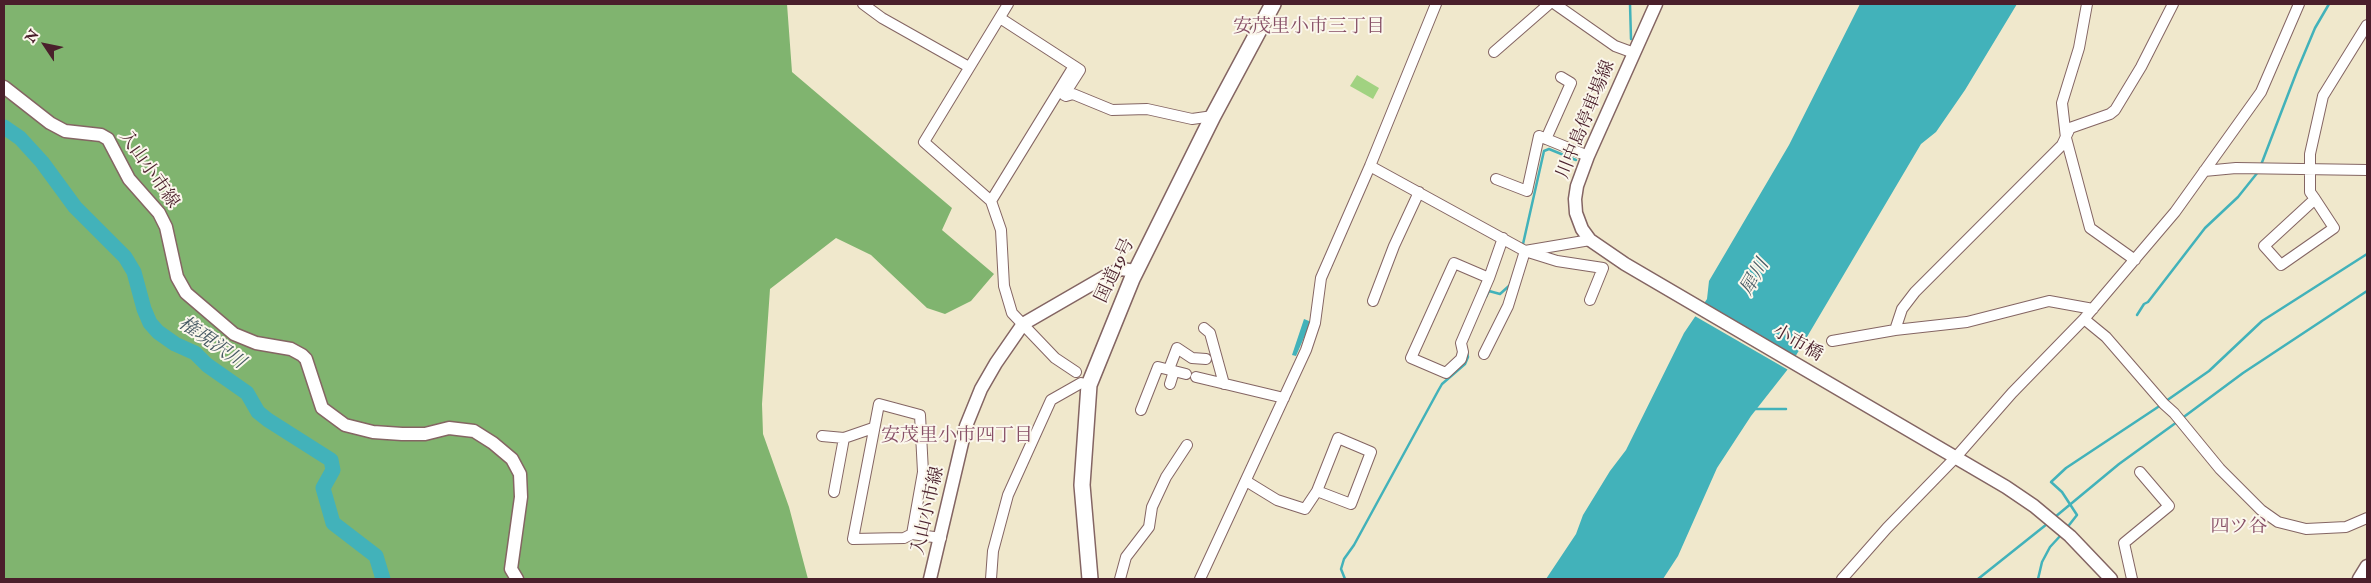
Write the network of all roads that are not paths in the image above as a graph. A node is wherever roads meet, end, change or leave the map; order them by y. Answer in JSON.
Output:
{"nodes":[{"id":1,"x":863,"y":4,"type":"edge"},
{"id":2,"x":1008,"y":4,"type":"edge"},
{"id":3,"x":1274,"y":4,"type":"edge"},
{"id":4,"x":1436,"y":4,"type":"edge"},
{"id":5,"x":1549,"y":4,"type":"edge"},
{"id":6,"x":1555,"y":4,"type":"edge"},
{"id":7,"x":1656,"y":4,"type":"edge"},
{"id":8,"x":2087,"y":4,"type":"edge"},
{"id":9,"x":2174,"y":4,"type":"edge"},
{"id":10,"x":2299,"y":4,"type":"edge"},
{"id":11,"x":1572,"y":8,"type":"edge"},
{"id":12,"x":1000,"y":18,"type":"junction"},
{"id":13,"x":2367,"y":25,"type":"edge"},
{"id":14,"x":1494,"y":52,"type":"dead end"},
{"id":15,"x":1634,"y":53,"type":"junction"},
{"id":16,"x":1074,"y":66,"type":"junction"},
{"id":17,"x":968,"y":67,"type":"junction"},
{"id":18,"x":1561,"y":77,"type":"dead end"},
{"id":19,"x":4,"y":87,"type":"edge"},
{"id":20,"x":1214,"y":116,"type":"junction"},
{"id":21,"x":2066,"y":138,"type":"junction"},
{"id":22,"x":1546,"y":139,"type":"junction"},
{"id":23,"x":1588,"y":156,"type":"junction"},
{"id":24,"x":1370,"y":166,"type":"junction"},
{"id":25,"x":2310,"y":169,"type":"junction"},
{"id":26,"x":2204,"y":170,"type":"junction"},
{"id":27,"x":2367,"y":170,"type":"edge"},
{"id":28,"x":1496,"y":179,"type":"dead end"},
{"id":29,"x":1419,"y":192,"type":"junction"},
{"id":30,"x":2315,"y":199,"type":"junction"},
{"id":31,"x":991,"y":202,"type":"junction"},
{"id":32,"x":1504,"y":238,"type":"junction"},
{"id":33,"x":1590,"y":240,"type":"junction"},
{"id":34,"x":1525,"y":251,"type":"junction"},
{"id":35,"x":2135,"y":260,"type":"junction"},
{"id":36,"x":1624,"y":264,"type":"joint"},
{"id":37,"x":1136,"y":271,"type":"junction"},
{"id":38,"x":1489,"y":278,"type":"junction"},
{"id":39,"x":1590,"y":300,"type":"dead end"},
{"id":40,"x":1373,"y":301,"type":"dead end"},
{"id":41,"x":2092,"y":309,"type":"junction"},
{"id":42,"x":2084,"y":319,"type":"junction"},
{"id":43,"x":1023,"y":324,"type":"junction"},
{"id":44,"x":1204,"y":328,"type":"dead end"},
{"id":45,"x":1895,"y":330,"type":"junction"},
{"id":46,"x":1832,"y":341,"type":"dead end"},
{"id":47,"x":1484,"y":354,"type":"dead end"},
{"id":48,"x":1206,"y":359,"type":"dead end"},
{"id":49,"x":1171,"y":370,"type":"junction"},
{"id":50,"x":1076,"y":372,"type":"dead end"},
{"id":51,"x":1170,"y":384,"type":"dead end"},
{"id":52,"x":1224,"y":384,"type":"junction"},
{"id":53,"x":1089,"y":385,"type":"junction"},
{"id":54,"x":1284,"y":398,"type":"junction"},
{"id":55,"x":1141,"y":410,"type":"dead end"},
{"id":56,"x":873,"y":428,"type":"junction"},
{"id":57,"x":822,"y":436,"type":"dead end"},
{"id":58,"x":844,"y":438,"type":"junction"},
{"id":59,"x":1187,"y":445,"type":"dead end"},
{"id":60,"x":1954,"y":456,"type":"junction"},
{"id":61,"x":2140,"y":472,"type":"dead end"},
{"id":62,"x":1246,"y":480,"type":"junction"},
{"id":63,"x":1317,"y":491,"type":"junction"},
{"id":64,"x":834,"y":492,"type":"dead end"},
{"id":65,"x":2367,"y":518,"type":"edge"},
{"id":66,"x":912,"y":534,"type":"junction"},
{"id":67,"x":941,"y":538,"type":"junction"},
{"id":68,"x":2367,"y":566,"type":"edge"},
{"id":69,"x":517,"y":579,"type":"edge"},
{"id":70,"x":930,"y":579,"type":"edge"},
{"id":71,"x":991,"y":579,"type":"edge"},
{"id":72,"x":1090,"y":579,"type":"edge"},
{"id":73,"x":1120,"y":579,"type":"edge"},
{"id":74,"x":1200,"y":579,"type":"edge"},
{"id":75,"x":1842,"y":579,"type":"edge"},
{"id":76,"x":2111,"y":579,"type":"edge"},
{"id":77,"x":2132,"y":579,"type":"edge"},
{"id":78,"x":2359,"y":579,"type":"edge"}],
"edges":[{"from":1,"to":17,"type":"street"},
{"from":2,"to":12,"type":"street"},
{"from":3,"to":20,"type":"highway","name":"国道19号"},
{"from":4,"to":24,"type":"street"},
{"from":5,"to":14,"type":"street"},
{"from":6,"to":11,"type":"street"},
{"from":7,"to":15,"type":"main road","name":"川中島停車場線"},
{"from":8,"to":21,"type":"street"},
{"from":9,"to":21,"type":"street"},
{"from":10,"to":26,"type":"street"},
{"from":11,"to":15,"type":"street"},
{"from":12,"to":16,"type":"street"},
{"from":12,"to":17,"type":"street"},
{"from":13,"to":25,"type":"street"},
{"from":15,"to":23,"type":"main road","name":"川中島停車場線"},
{"from":16,"to":20,"type":"street"},
{"from":16,"to":31,"type":"street"},
{"from":17,"to":31,"type":"street"},
{"from":18,"to":22,"type":"street"},
{"from":19,"to":69,"type":"main road","name":"入山小市線"},
{"from":20,"to":37,"type":"highway","name":"国道19号"},
{"from":21,"to":35,"type":"street"},
{"from":21,"to":45,"type":"street"},
{"from":22,"to":23,"type":"street"},
{"from":22,"to":28,"type":"street"},
{"from":23,"to":33,"type":"main road","name":"川中島停車場線"},
{"from":24,"to":29,"type":"street"},
{"from":24,"to":54,"type":"street"},
{"from":25,"to":26,"type":"street"},
{"from":25,"to":27,"type":"street"},
{"from":25,"to":30,"type":"street"},
{"from":26,"to":35,"type":"street"},
{"from":29,"to":32,"type":"street"},
{"from":29,"to":40,"type":"street"},
{"from":30,"to":30,"type":"street"},
{"from":31,"to":43,"type":"street"},
{"from":32,"to":34,"type":"street"},
{"from":32,"to":38,"type":"street"},
{"from":33,"to":34,"type":"street"},
{"from":33,"to":36,"type":"main road","name":"川中島停車場線"},
{"from":34,"to":39,"type":"street"},
{"from":34,"to":47,"type":"street"},
{"from":35,"to":41,"type":"street"},
{"from":36,"to":60,"type":"main road","name":"小市橋"},
{"from":37,"to":43,"type":"main road","name":"入山小市線"},
{"from":37,"to":53,"type":"highway","name":"国道19号"},
{"from":38,"to":38,"type":"street"},
{"from":41,"to":42,"type":"street"},
{"from":41,"to":45,"type":"street"},
{"from":42,"to":60,"type":"street"},
{"from":42,"to":65,"type":"street"},
{"from":43,"to":50,"type":"street"},
{"from":43,"to":67,"type":"main road","name":"入山小市線"},
{"from":44,"to":52,"type":"street"},
{"from":45,"to":46,"type":"street"},
{"from":48,"to":49,"type":"street"},
{"from":49,"to":51,"type":"street"},
{"from":49,"to":52,"type":"street"},
{"from":49,"to":55,"type":"street"},
{"from":52,"to":54,"type":"street"},
{"from":53,"to":71,"type":"street"},
{"from":53,"to":72,"type":"highway","name":"国道19号"},
{"from":54,"to":62,"type":"street"},
{"from":56,"to":58,"type":"street"},
{"from":56,"to":66,"type":"street"},
{"from":56,"to":66,"type":"street"},
{"from":57,"to":58,"type":"street"},
{"from":58,"to":64,"type":"street"},
{"from":59,"to":73,"type":"street"},
{"from":60,"to":75,"type":"street"},
{"from":60,"to":76,"type":"main road"},
{"from":61,"to":77,"type":"street"},
{"from":62,"to":63,"type":"street"},
{"from":62,"to":74,"type":"street"},
{"from":63,"to":63,"type":"street"},
{"from":66,"to":67,"type":"street"},
{"from":67,"to":70,"type":"main road","name":"入山小市線"},
{"from":68,"to":78,"type":"main road"}]}
